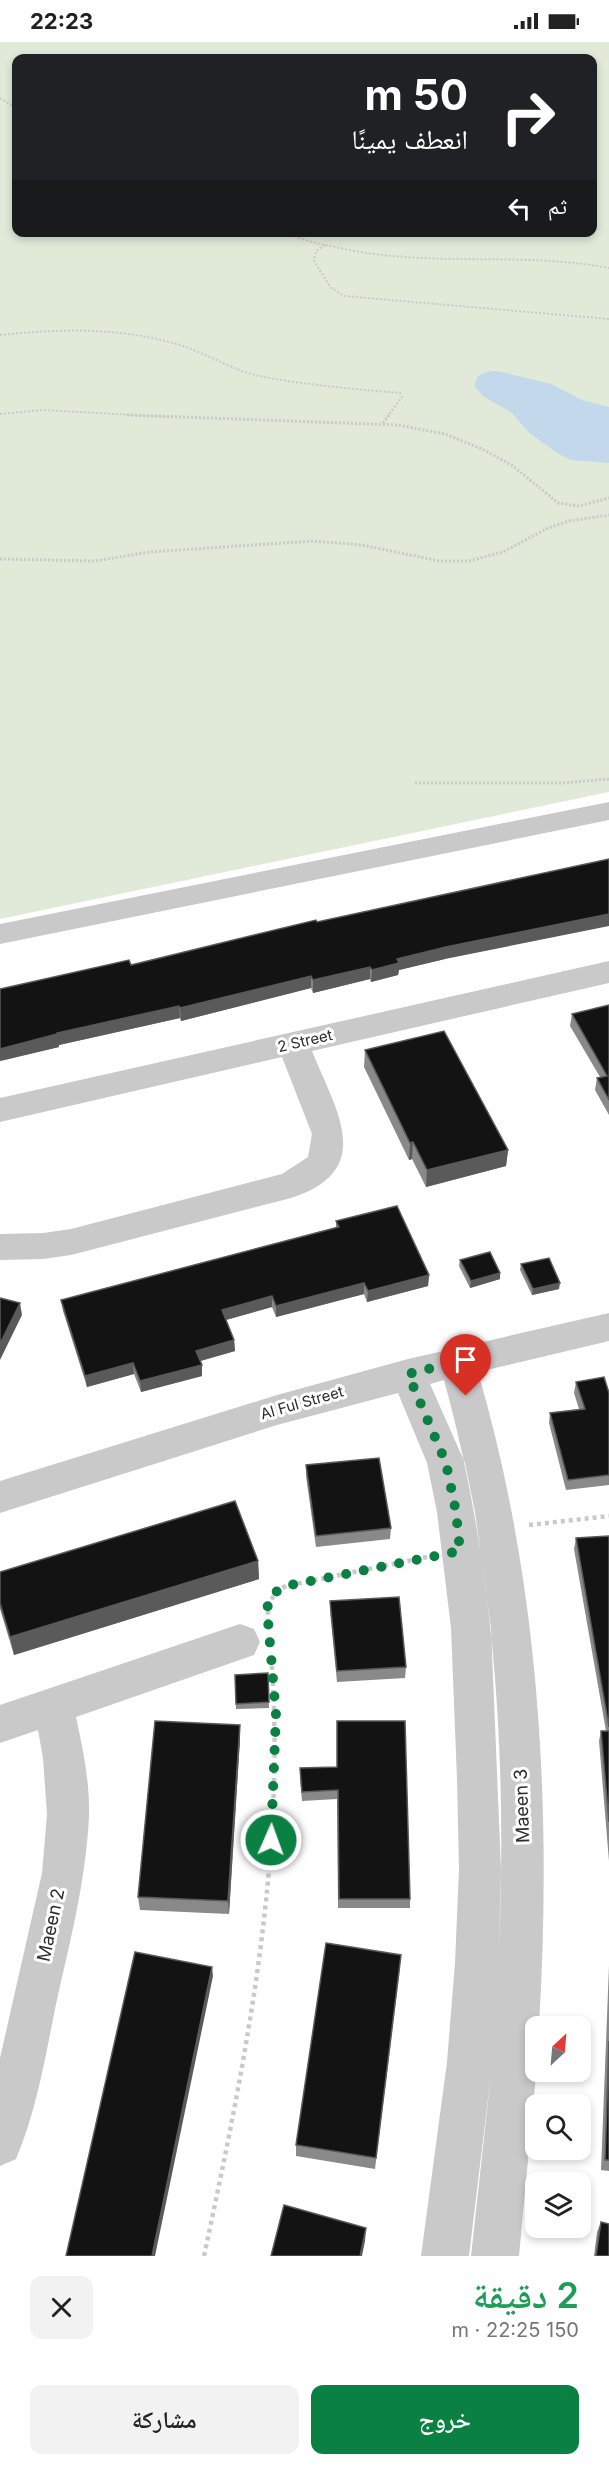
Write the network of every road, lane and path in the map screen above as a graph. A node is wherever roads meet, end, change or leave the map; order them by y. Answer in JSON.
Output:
{"nodes":[{"id":1,"x":296,"y":237,"type":"edge"},
{"id":2,"x":325,"y":245,"type":"junction"},
{"id":3,"x":609,"y":268,"type":"edge"},
{"id":4,"x":609,"y":319,"type":"edge"},
{"id":5,"x":0,"y":334,"type":"edge"},
{"id":6,"x":0,"y":414,"type":"edge"},
{"id":7,"x":383,"y":423,"type":"junction"},
{"id":8,"x":609,"y":498,"type":"edge"},
{"id":9,"x":609,"y":516,"type":"edge"},
{"id":10,"x":0,"y":559,"type":"edge"},
{"id":11,"x":609,"y":779,"type":"edge"},
{"id":12,"x":416,"y":783,"type":"dead end"},
{"id":13,"x":609,"y":811,"type":"edge"},
{"id":14,"x":0,"y":934,"type":"edge"},
{"id":15,"x":609,"y":972,"type":"edge"},
{"id":16,"x":293,"y":1044,"type":"junction"},
{"id":17,"x":0,"y":1110,"type":"edge"},
{"id":18,"x":0,"y":1247,"type":"edge"},
{"id":19,"x":609,"y":1327,"type":"edge"},
{"id":20,"x":457,"y":1362,"type":"junction"},
{"id":21,"x":408,"y":1374,"type":"junction"},
{"id":22,"x":0,"y":1497,"type":"edge"},
{"id":23,"x":609,"y":1516,"type":"edge"},
{"id":24,"x":498,"y":1529,"type":"junction"},
{"id":25,"x":460,"y":1551,"type":"junction"},
{"id":26,"x":260,"y":1640,"type":"junction"},
{"id":27,"x":53,"y":1705,"type":"junction"},
{"id":28,"x":0,"y":1724,"type":"edge"},
{"id":29,"x":0,"y":2143,"type":"edge"},
{"id":30,"x":204,"y":2256,"type":"edge"},
{"id":31,"x":445,"y":2256,"type":"edge"},
{"id":32,"x":495,"y":2256,"type":"edge"}],
"edges":[{"from":1,"to":2,"type":"path"},
{"from":2,"to":3,"type":"path"},
{"from":2,"to":4,"type":"path"},
{"from":5,"to":7,"type":"path"},
{"from":6,"to":7,"type":"path"},
{"from":7,"to":8,"type":"path"},
{"from":9,"to":10,"type":"path"},
{"from":11,"to":12,"type":"path"},
{"from":13,"to":14,"type":"street"},
{"from":15,"to":16,"type":"street","name":"2 Street"},
{"from":16,"to":17,"type":"street","name":"2 Street"},
{"from":16,"to":18,"type":"street"},
{"from":19,"to":20,"type":"street","name":"Al Ful Street"},
{"from":20,"to":21,"type":"street","name":"Al Ful Street"},
{"from":20,"to":24,"type":"street","name":"Maeen 3"},
{"from":21,"to":22,"type":"street","name":"Al Ful Street"},
{"from":21,"to":25,"type":"street"},
{"from":23,"to":24,"type":"path"},
{"from":24,"to":32,"type":"street","name":"Maeen 3"},
{"from":25,"to":26,"type":"path"},
{"from":25,"to":31,"type":"street"},
{"from":26,"to":27,"type":"street"},
{"from":26,"to":30,"type":"path"},
{"from":27,"to":28,"type":"street"},
{"from":27,"to":29,"type":"street","name":"Maeen 2"}]}
